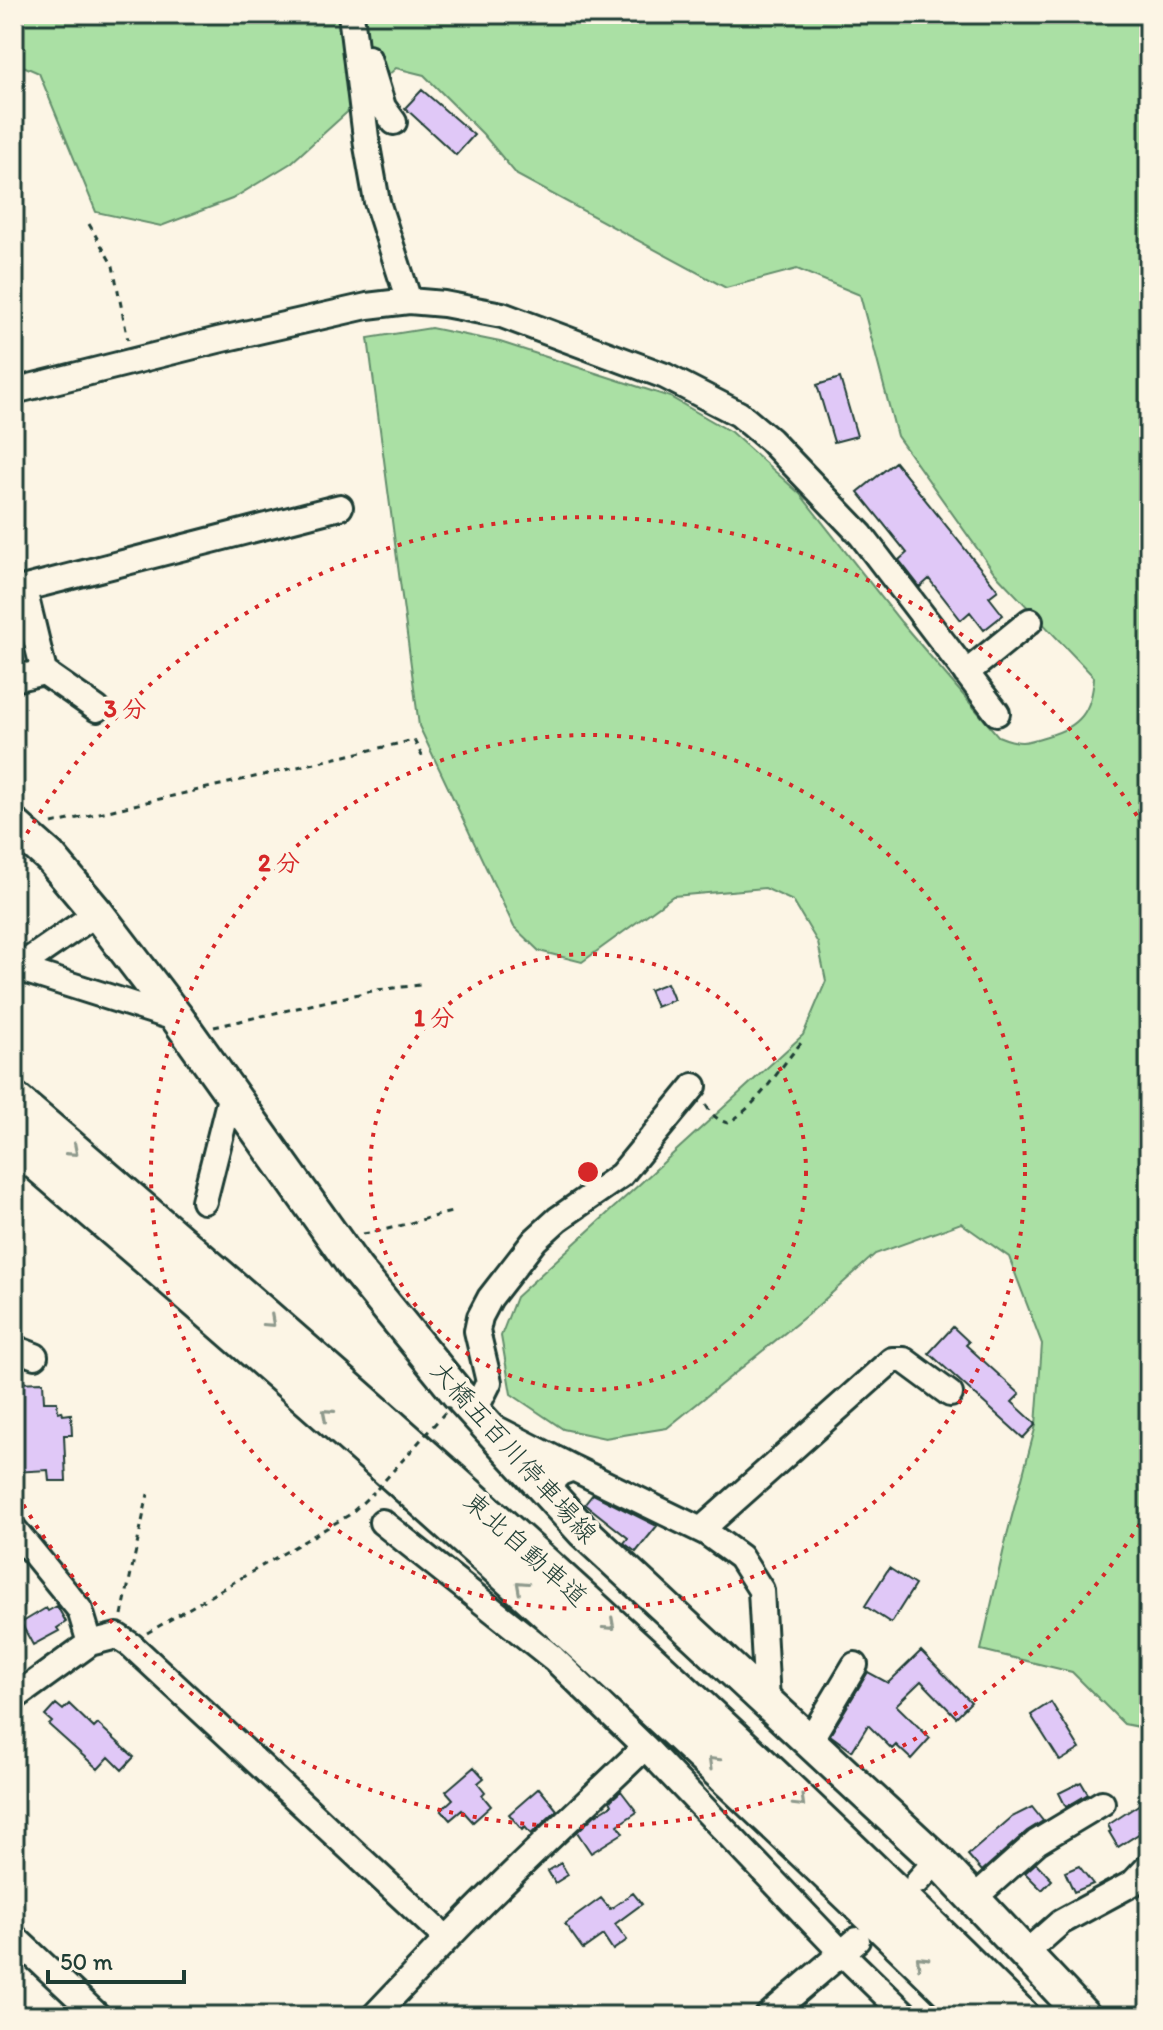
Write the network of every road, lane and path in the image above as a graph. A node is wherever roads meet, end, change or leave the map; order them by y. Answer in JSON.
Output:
{"nodes":[{"id":1,"x":351,"y":14,"type":"edge"},
{"id":2,"x":356,"y":44,"type":"junction"},
{"id":3,"x":394,"y":122,"type":"dead end"},
{"id":4,"x":89,"y":224,"type":"dead end"},
{"id":5,"x":409,"y":301,"type":"junction"},
{"id":6,"x":132,"y":361,"type":"junction"},
{"id":7,"x":14,"y":391,"type":"edge"},
{"id":8,"x":340,"y":507,"type":"dead end"},
{"id":9,"x":19,"y":590,"type":"edge"},
{"id":10,"x":1030,"y":621,"type":"dead end"},
{"id":11,"x":44,"y":672,"type":"junction"},
{"id":12,"x":966,"y":673,"type":"junction"},
{"id":13,"x":14,"y":679,"type":"edge"},
{"id":14,"x":97,"y":709,"type":"dead end"},
{"id":15,"x":997,"y":713,"type":"dead end"},
{"id":16,"x":422,"y":756,"type":"dead end"},
{"id":17,"x":18,"y":828,"type":"edge"},
{"id":18,"x":97,"y":913,"type":"junction"},
{"id":19,"x":14,"y":966,"type":"edge"},
{"id":20,"x":420,"y":985,"type":"dead end"},
{"id":21,"x":182,"y":1026,"type":"junction"},
{"id":22,"x":802,"y":1042,"type":"dead end"},
{"id":23,"x":694,"y":1086,"type":"joint"},
{"id":24,"x":231,"y":1094,"type":"junction"},
{"id":25,"x":14,"y":1101,"type":"edge"},
{"id":26,"x":14,"y":1142,"type":"edge"},
{"id":27,"x":204,"y":1201,"type":"dead end"},
{"id":28,"x":452,"y":1212,"type":"dead end"},
{"id":29,"x":340,"y":1246,"type":"junction"},
{"id":30,"x":950,"y":1394,"type":"dead end"},
{"id":31,"x":469,"y":1414,"type":"junction"},
{"id":32,"x":573,"y":1468,"type":"junction"},
{"id":33,"x":544,"y":1489,"type":"junction"},
{"id":34,"x":148,"y":1494,"type":"dead end"},
{"id":35,"x":382,"y":1522,"type":"dead end"},
{"id":36,"x":14,"y":1529,"type":"edge"},
{"id":37,"x":701,"y":1530,"type":"junction"},
{"id":38,"x":124,"y":1640,"type":"junction"},
{"id":39,"x":90,"y":1643,"type":"junction"},
{"id":40,"x":855,"y":1665,"type":"dead end"},
{"id":41,"x":14,"y":1698,"type":"edge"},
{"id":42,"x":767,"y":1701,"type":"junction"},
{"id":43,"x":810,"y":1740,"type":"junction"},
{"id":44,"x":645,"y":1747,"type":"junction"},
{"id":45,"x":1102,"y":1803,"type":"dead end"},
{"id":46,"x":1149,"y":1866,"type":"edge"},
{"id":47,"x":974,"y":1898,"type":"junction"},
{"id":48,"x":14,"y":1937,"type":"edge"},
{"id":49,"x":447,"y":1939,"type":"junction"},
{"id":50,"x":850,"y":1946,"type":"junction"},
{"id":51,"x":1027,"y":1952,"type":"junction"},
{"id":52,"x":98,"y":2016,"type":"edge"},
{"id":53,"x":374,"y":2016,"type":"edge"},
{"id":54,"x":768,"y":2016,"type":"edge"},
{"id":55,"x":907,"y":2016,"type":"edge"},
{"id":56,"x":976,"y":2016,"type":"edge"},
{"id":57,"x":1020,"y":2016,"type":"edge"},
{"id":58,"x":1084,"y":2016,"type":"edge"}],
"edges":[{"from":1,"to":2,"type":"street"},
{"from":2,"to":3,"type":"street"},
{"from":2,"to":5,"type":"street"},
{"from":4,"to":6,"type":"path"},
{"from":5,"to":6,"type":"street"},
{"from":5,"to":12,"type":"street"},
{"from":6,"to":7,"type":"street"},
{"from":8,"to":9,"type":"street"},
{"from":9,"to":11,"type":"street"},
{"from":10,"to":12,"type":"street"},
{"from":11,"to":13,"type":"street"},
{"from":11,"to":14,"type":"street"},
{"from":12,"to":15,"type":"street"},
{"from":16,"to":17,"type":"path"},
{"from":17,"to":18,"type":"main road","name":"大橋五百川停車場線"},
{"from":18,"to":19,"type":"street"},
{"from":18,"to":21,"type":"main road","name":"大橋五百川停車場線"},
{"from":19,"to":21,"type":"street"},
{"from":20,"to":21,"type":"path"},
{"from":21,"to":24,"type":"main road","name":"大橋五百川停車場線"},
{"from":22,"to":23,"type":"path"},
{"from":23,"to":31,"type":"street"},
{"from":24,"to":27,"type":"street"},
{"from":24,"to":29,"type":"main road","name":"大橋五百川停車場線"},
{"from":25,"to":57,"type":"highway","name":"東北自動車道","one_way":true},
{"from":56,"to":26,"type":"highway","name":"東北自動車道","one_way":true},
{"from":28,"to":29,"type":"path"},
{"from":29,"to":31,"type":"main road","name":"大橋五百川停車場線"},
{"from":30,"to":37,"type":"street"},
{"from":31,"to":32,"type":"street"},
{"from":31,"to":33,"type":"main road","name":"大橋五百川停車場線"},
{"from":31,"to":38,"type":"path","bridge":true},
{"from":32,"to":33,"type":"street"},
{"from":32,"to":37,"type":"street"},
{"from":33,"to":42,"type":"main road","name":"大橋五百川停車場線"},
{"from":34,"to":38,"type":"path"},
{"from":35,"to":44,"type":"street"},
{"from":36,"to":39,"type":"street"},
{"from":37,"to":42,"type":"street"},
{"from":38,"to":39,"type":"street"},
{"from":38,"to":49,"type":"street"},
{"from":39,"to":41,"type":"street"},
{"from":40,"to":43,"type":"street"},
{"from":42,"to":43,"type":"main road","name":"大橋五百川停車場線"},
{"from":43,"to":47,"type":"main road","name":"大橋五百川停車場線"},
{"from":44,"to":49,"type":"street"},
{"from":44,"to":50,"type":"street"},
{"from":45,"to":47,"type":"street"},
{"from":46,"to":51,"type":"street"},
{"from":47,"to":51,"type":"main road","name":"大橋五百川停車場線"},
{"from":48,"to":52,"type":"street"},
{"from":49,"to":53,"type":"street"},
{"from":50,"to":54,"type":"street"},
{"from":50,"to":55,"type":"street"},
{"from":51,"to":58,"type":"main road","name":"大橋五百川停車場線"}]}
